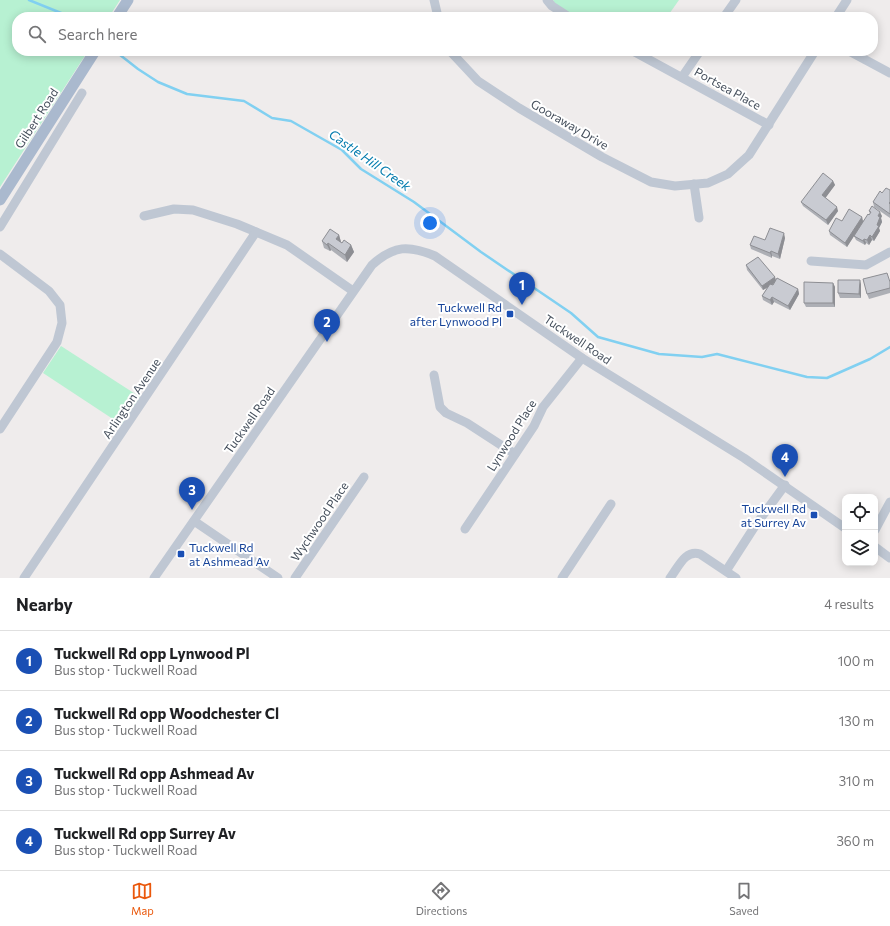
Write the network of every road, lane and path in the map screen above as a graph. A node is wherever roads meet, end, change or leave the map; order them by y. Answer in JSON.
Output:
{"nodes":[{"id":1,"x":128,"y":0,"type":"edge"},
{"id":2,"x":434,"y":0,"type":"edge"},
{"id":3,"x":547,"y":0,"type":"edge"},
{"id":4,"x":736,"y":0,"type":"edge"},
{"id":5,"x":847,"y":0,"type":"edge"},
{"id":6,"x":120,"y":12,"type":"edge"},
{"id":7,"x":437,"y":12,"type":"edge"},
{"id":8,"x":561,"y":12,"type":"edge"},
{"id":9,"x":728,"y":12,"type":"edge"},
{"id":10,"x":839,"y":12,"type":"edge"},
{"id":11,"x":92,"y":56,"type":"edge"},
{"id":12,"x":455,"y":56,"type":"edge"},
{"id":13,"x":643,"y":56,"type":"edge"},
{"id":14,"x":696,"y":56,"type":"edge"},
{"id":15,"x":812,"y":56,"type":"edge"},
{"id":16,"x":858,"y":56,"type":"edge"},
{"id":17,"x":890,"y":73,"type":"edge"},
{"id":18,"x":682,"y":76,"type":"junction"},
{"id":19,"x":82,"y":93,"type":"dead end"},
{"id":20,"x":769,"y":125,"type":"junction"},
{"id":21,"x":694,"y":184,"type":"junction"},
{"id":22,"x":0,"y":200,"type":"edge"},
{"id":23,"x":144,"y":216,"type":"dead end"},
{"id":24,"x":699,"y":218,"type":"dead end"},
{"id":25,"x":0,"y":227,"type":"edge"},
{"id":26,"x":256,"y":232,"type":"junction"},
{"id":27,"x":890,"y":252,"type":"edge"},
{"id":28,"x":0,"y":254,"type":"edge"},
{"id":29,"x":811,"y":261,"type":"dead end"},
{"id":30,"x":353,"y":291,"type":"junction"},
{"id":31,"x":582,"y":358,"type":"junction"},
{"id":32,"x":434,"y":375,"type":"dead end"},
{"id":33,"x":0,"y":429,"type":"edge"},
{"id":34,"x":514,"y":454,"type":"junction"},
{"id":35,"x":364,"y":477,"type":"dead end"},
{"id":36,"x":785,"y":486,"type":"junction"},
{"id":37,"x":890,"y":502,"type":"edge"},
{"id":38,"x":611,"y":504,"type":"dead end"},
{"id":39,"x":194,"y":521,"type":"junction"},
{"id":40,"x":878,"y":524,"type":"edge"},
{"id":41,"x":842,"y":526,"type":"edge"},
{"id":42,"x":465,"y":529,"type":"dead end"},
{"id":43,"x":878,"y":549,"type":"edge"},
{"id":44,"x":890,"y":558,"type":"edge"},
{"id":45,"x":726,"y":572,"type":"junction"},
{"id":46,"x":24,"y":578,"type":"edge"},
{"id":47,"x":154,"y":578,"type":"edge"},
{"id":48,"x":278,"y":578,"type":"edge"},
{"id":49,"x":295,"y":578,"type":"edge"},
{"id":50,"x":562,"y":578,"type":"edge"},
{"id":51,"x":670,"y":578,"type":"edge"},
{"id":52,"x":736,"y":578,"type":"edge"}],
"edges":[{"from":1,"to":6,"type":"main road"},
{"from":2,"to":7,"type":"street"},
{"from":3,"to":8,"type":"street"},
{"from":4,"to":9,"type":"street"},
{"from":5,"to":10,"type":"street"},
{"from":11,"to":22,"type":"main road","name":"Gilbert Road"},
{"from":12,"to":21,"type":"street","name":"Gooraway Drive"},
{"from":13,"to":18,"type":"street","name":"Portsea Place"},
{"from":14,"to":18,"type":"street"},
{"from":15,"to":20,"type":"street","name":"Gooraway Drive"},
{"from":16,"to":17,"type":"street"},
{"from":18,"to":20,"type":"street","name":"Portsea Place"},
{"from":19,"to":25,"type":"street","name":"Gilbert Road"},
{"from":20,"to":21,"type":"street","name":"Gooraway Drive"},
{"from":21,"to":24,"type":"street"},
{"from":23,"to":26,"type":"street"},
{"from":26,"to":30,"type":"street"},
{"from":26,"to":46,"type":"street","name":"Arlington Avenue"},
{"from":27,"to":29,"type":"street"},
{"from":28,"to":33,"type":"street"},
{"from":30,"to":31,"type":"street","name":"Tuckwell Road"},
{"from":30,"to":39,"type":"street","name":"Tuckwell Road"},
{"from":31,"to":34,"type":"street","name":"Lynwood Place"},
{"from":31,"to":36,"type":"street","name":"Tuckwell Road"},
{"from":32,"to":34,"type":"street"},
{"from":34,"to":42,"type":"street","name":"Lynwood Place"},
{"from":35,"to":49,"type":"street","name":"Wychwood Place"},
{"from":36,"to":41,"type":"street","name":"Tuckwell Road"},
{"from":36,"to":45,"type":"street"},
{"from":37,"to":40,"type":"street"},
{"from":38,"to":50,"type":"street"},
{"from":39,"to":47,"type":"street","name":"Tuckwell Road"},
{"from":39,"to":48,"type":"street"},
{"from":43,"to":44,"type":"street"},
{"from":45,"to":51,"type":"street"},
{"from":45,"to":52,"type":"street"}]}
